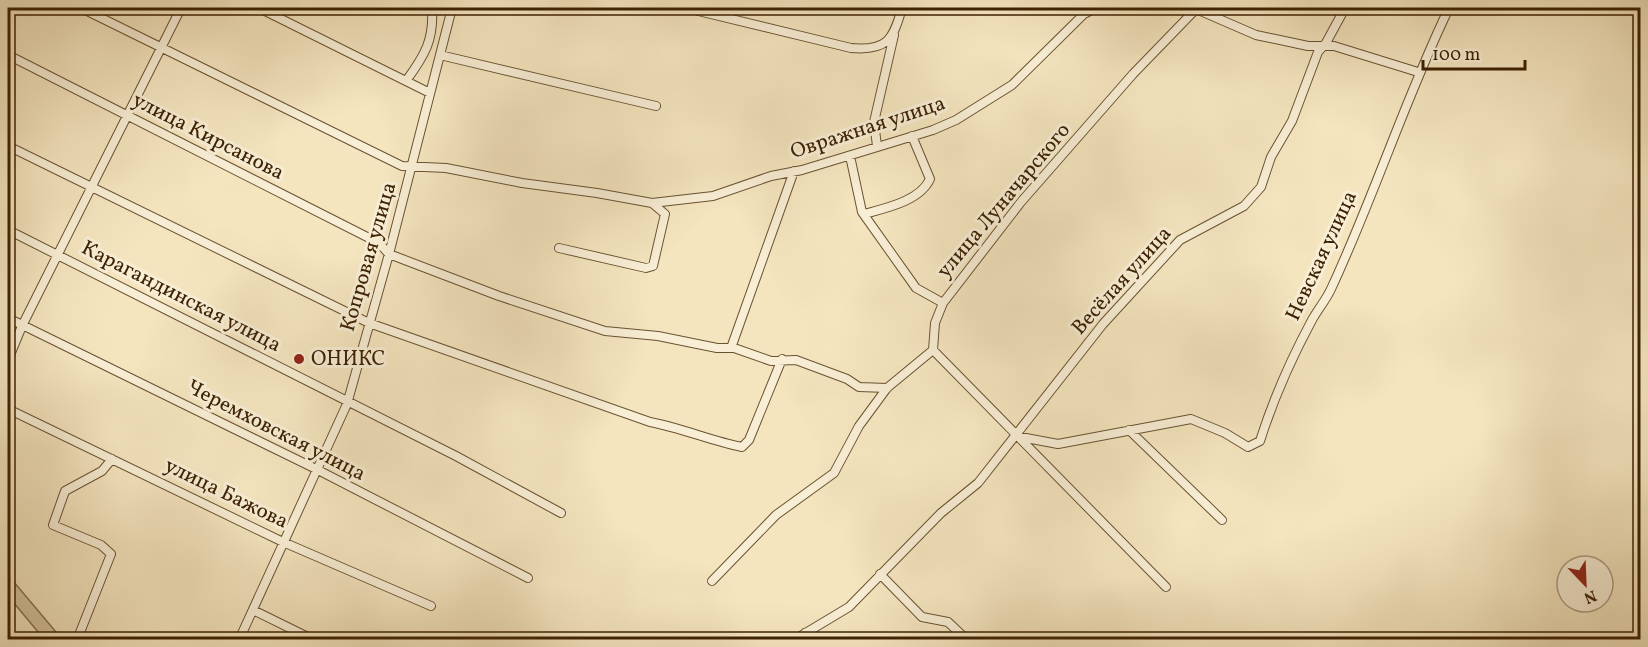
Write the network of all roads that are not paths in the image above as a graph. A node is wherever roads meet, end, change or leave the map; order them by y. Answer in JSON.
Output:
{"nodes":[{"id":1,"x":81,"y":8,"type":"edge"},
{"id":2,"x":181,"y":8,"type":"edge"},
{"id":3,"x":259,"y":8,"type":"edge"},
{"id":4,"x":432,"y":8,"type":"edge"},
{"id":5,"x":452,"y":8,"type":"edge"},
{"id":6,"x":686,"y":8,"type":"edge"},
{"id":7,"x":902,"y":8,"type":"edge"},
{"id":8,"x":1094,"y":8,"type":"edge"},
{"id":9,"x":1179,"y":8,"type":"edge"},
{"id":10,"x":1197,"y":8,"type":"edge"},
{"id":11,"x":1345,"y":8,"type":"edge"},
{"id":12,"x":1449,"y":8,"type":"edge"},
{"id":13,"x":896,"y":30,"type":"junction"},
{"id":14,"x":1323,"y":46,"type":"junction"},
{"id":15,"x":161,"y":47,"type":"junction"},
{"id":16,"x":8,"y":55,"type":"edge"},
{"id":17,"x":440,"y":55,"type":"junction"},
{"id":18,"x":1418,"y":72,"type":"junction"},
{"id":19,"x":406,"y":81,"type":"junction"},
{"id":20,"x":430,"y":93,"type":"junction"},
{"id":21,"x":656,"y":105,"type":"dead end"},
{"id":22,"x":126,"y":116,"type":"junction"},
{"id":23,"x":912,"y":136,"type":"junction"},
{"id":24,"x":8,"y":146,"type":"edge"},
{"id":25,"x":877,"y":146,"type":"junction"},
{"id":26,"x":850,"y":156,"type":"junction"},
{"id":27,"x":412,"y":169,"type":"junction"},
{"id":28,"x":794,"y":171,"type":"junction"},
{"id":29,"x":90,"y":187,"type":"junction"},
{"id":30,"x":652,"y":203,"type":"junction"},
{"id":31,"x":864,"y":214,"type":"junction"},
{"id":32,"x":8,"y":230,"type":"edge"},
{"id":33,"x":560,"y":248,"type":"dead end"},
{"id":34,"x":58,"y":254,"type":"junction"},
{"id":35,"x":389,"y":254,"type":"junction"},
{"id":36,"x":943,"y":303,"type":"junction"},
{"id":37,"x":8,"y":318,"type":"edge"},
{"id":38,"x":369,"y":323,"type":"junction"},
{"id":39,"x":22,"y":326,"type":"junction"},
{"id":40,"x":733,"y":348,"type":"junction"},
{"id":41,"x":933,"y":350,"type":"junction"},
{"id":42,"x":782,"y":359,"type":"junction"},
{"id":43,"x":8,"y":360,"type":"edge"},
{"id":44,"x":888,"y":388,"type":"junction"},
{"id":45,"x":347,"y":404,"type":"junction"},
{"id":46,"x":8,"y":409,"type":"edge"},
{"id":47,"x":1129,"y":430,"type":"junction"},
{"id":48,"x":1015,"y":436,"type":"junction"},
{"id":49,"x":112,"y":459,"type":"junction"},
{"id":50,"x":316,"y":469,"type":"junction"},
{"id":51,"x":561,"y":513,"type":"dead end"},
{"id":52,"x":1222,"y":520,"type":"dead end"},
{"id":53,"x":283,"y":542,"type":"junction"},
{"id":54,"x":880,"y":574,"type":"junction"},
{"id":55,"x":528,"y":578,"type":"dead end"},
{"id":56,"x":712,"y":581,"type":"dead end"},
{"id":57,"x":1166,"y":586,"type":"dead end"},
{"id":58,"x":431,"y":606,"type":"dead end"},
{"id":59,"x":253,"y":610,"type":"junction"},
{"id":60,"x":805,"y":633,"type":"junction"},
{"id":61,"x":305,"y":638,"type":"edge"},
{"id":62,"x":77,"y":639,"type":"edge"},
{"id":63,"x":239,"y":639,"type":"edge"},
{"id":64,"x":314,"y":639,"type":"edge"},
{"id":65,"x":794,"y":639,"type":"edge"},
{"id":66,"x":816,"y":639,"type":"edge"},
{"id":67,"x":967,"y":639,"type":"edge"}],
"edges":[{"from":1,"to":15,"type":"street"},
{"from":2,"to":15,"type":"street"},
{"from":3,"to":19,"type":"street"},
{"from":4,"to":19,"type":"street"},
{"from":5,"to":17,"type":"street","name":"Копровая улица"},
{"from":6,"to":13,"type":"street"},
{"from":7,"to":13,"type":"street"},
{"from":8,"to":23,"type":"street","name":"Овражная улица"},
{"from":9,"to":10,"type":"street"},
{"from":10,"to":14,"type":"street"},
{"from":10,"to":36,"type":"street","name":"улица Луначарского"},
{"from":11,"to":14,"type":"street","name":"Весёлая улица"},
{"from":12,"to":18,"type":"street","name":"Невская улица"},
{"from":13,"to":25,"type":"street"},
{"from":14,"to":18,"type":"street"},
{"from":14,"to":48,"type":"street","name":"Весёлая улица"},
{"from":15,"to":22,"type":"street"},
{"from":15,"to":27,"type":"street"},
{"from":16,"to":22,"type":"street","name":"улица Кирсанова"},
{"from":17,"to":20,"type":"street","name":"Копровая улица"},
{"from":17,"to":21,"type":"street"},
{"from":18,"to":47,"type":"street","name":"Невская улица"},
{"from":19,"to":20,"type":"street"},
{"from":20,"to":27,"type":"street","name":"Копровая улица"},
{"from":22,"to":29,"type":"street"},
{"from":22,"to":35,"type":"street","name":"улица Кирсанова"},
{"from":23,"to":25,"type":"street","name":"Овражная улица"},
{"from":23,"to":31,"type":"street"},
{"from":24,"to":29,"type":"street"},
{"from":25,"to":26,"type":"street","name":"Овражная улица"},
{"from":26,"to":28,"type":"street","name":"Овражная улица"},
{"from":26,"to":31,"type":"street"},
{"from":27,"to":30,"type":"street","name":"Овражная улица"},
{"from":27,"to":35,"type":"street","name":"Копровая улица"},
{"from":28,"to":30,"type":"street","name":"Овражная улица"},
{"from":28,"to":40,"type":"street"},
{"from":29,"to":34,"type":"street"},
{"from":29,"to":38,"type":"street"},
{"from":30,"to":33,"type":"street"},
{"from":31,"to":36,"type":"street"},
{"from":32,"to":34,"type":"street","name":"Карагандинская улица"},
{"from":34,"to":39,"type":"street"},
{"from":34,"to":45,"type":"street","name":"Карагандинская улица"},
{"from":35,"to":38,"type":"street","name":"Копровая улица"},
{"from":35,"to":40,"type":"street","name":"улица Кирсанова"},
{"from":36,"to":41,"type":"street","name":"улица Луначарского"},
{"from":37,"to":39,"type":"street","name":"Черемховская улица"},
{"from":38,"to":42,"type":"street"},
{"from":38,"to":45,"type":"street","name":"Копровая улица"},
{"from":39,"to":43,"type":"street"},
{"from":39,"to":50,"type":"street","name":"Черемховская улица"},
{"from":40,"to":42,"type":"street","name":"улица Кирсанова"},
{"from":41,"to":44,"type":"street"},
{"from":41,"to":48,"type":"street"},
{"from":42,"to":44,"type":"street","name":"улица Кирсанова"},
{"from":44,"to":56,"type":"street"},
{"from":45,"to":50,"type":"street","name":"Копровая улица"},
{"from":45,"to":51,"type":"street","name":"Карагандинская улица"},
{"from":46,"to":49,"type":"street","name":"улица Бажова"},
{"from":47,"to":48,"type":"street"},
{"from":47,"to":52,"type":"street"},
{"from":48,"to":54,"type":"street"},
{"from":48,"to":57,"type":"street"},
{"from":49,"to":53,"type":"street","name":"улица Бажова"},
{"from":49,"to":62,"type":"street"},
{"from":50,"to":53,"type":"street","name":"Копровая улица"},
{"from":50,"to":55,"type":"street","name":"Черемховская улица"},
{"from":53,"to":58,"type":"street","name":"улица Бажова"},
{"from":53,"to":59,"type":"street","name":"Копровая улица"},
{"from":54,"to":60,"type":"street"},
{"from":54,"to":67,"type":"street"},
{"from":59,"to":61,"type":"street"},
{"from":59,"to":63,"type":"street","name":"Копровая улица"},
{"from":60,"to":65,"type":"street"},
{"from":60,"to":66,"type":"street"},
{"from":61,"to":64,"type":"street"}]}
